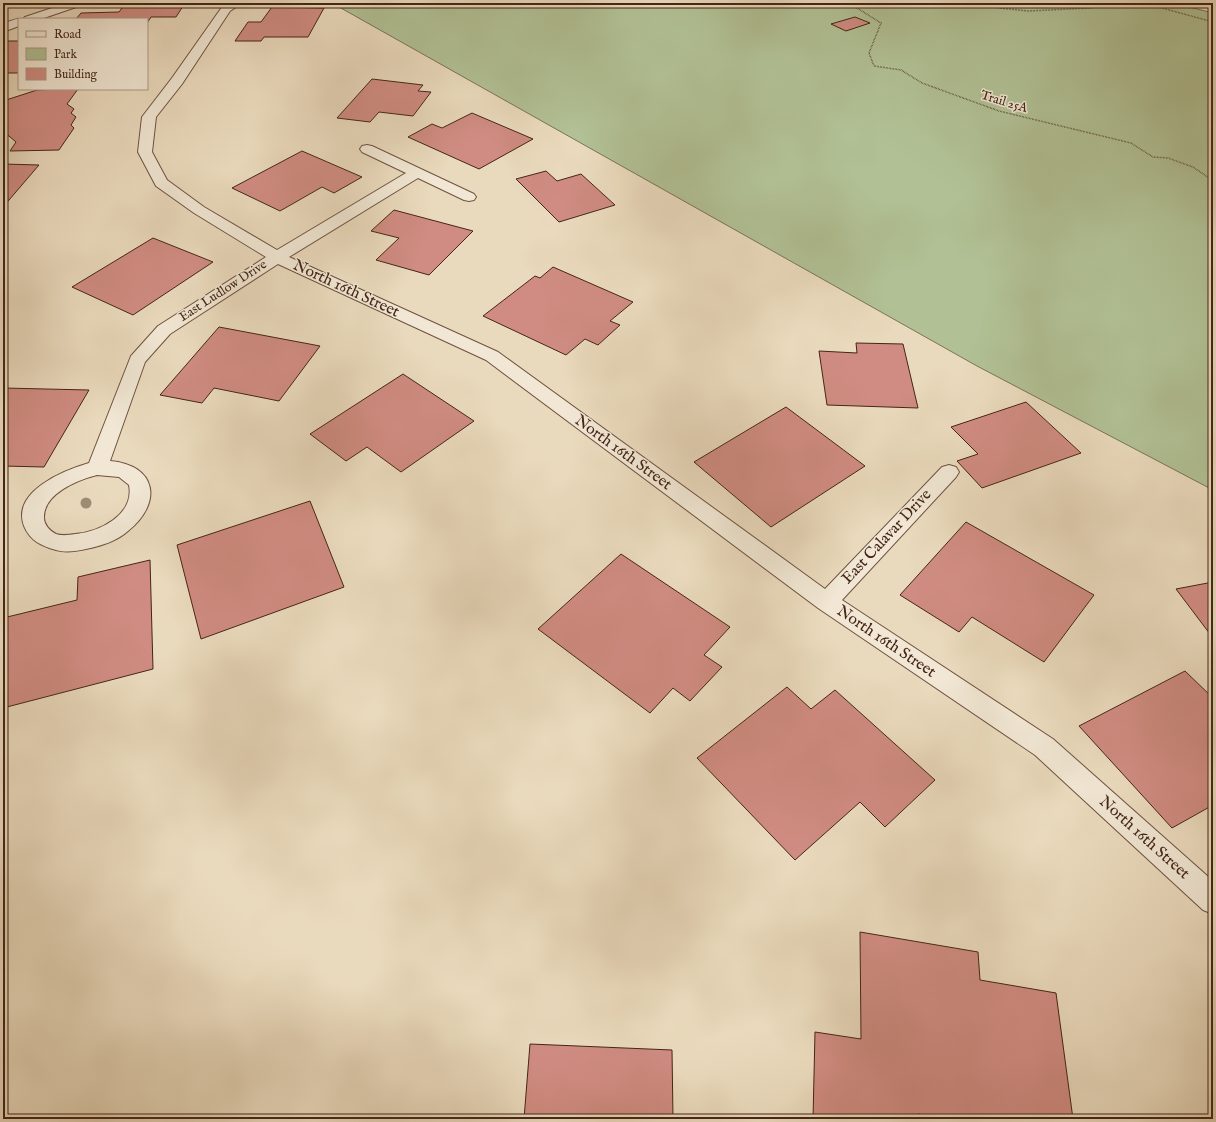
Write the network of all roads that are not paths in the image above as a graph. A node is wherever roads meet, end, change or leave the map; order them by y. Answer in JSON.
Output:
{"nodes":[{"id":1,"x":78,"y":3,"type":"edge"},
{"id":2,"x":228,"y":5,"type":"edge"},
{"id":3,"x":32,"y":18,"type":"edge"},
{"id":4,"x":18,"y":22,"type":"edge"},
{"id":5,"x":3,"y":28,"type":"edge"},
{"id":6,"x":367,"y":149,"type":"dead end"},
{"id":7,"x":416,"y":173,"type":"junction"},
{"id":8,"x":469,"y":197,"type":"dead end"},
{"id":9,"x":277,"y":257,"type":"junction"},
{"id":10,"x":97,"y":468,"type":"junction"},
{"id":11,"x":949,"y":472,"type":"dead end"},
{"id":12,"x":826,"y":602,"type":"junction"},
{"id":13,"x":1213,"y":900,"type":"edge"}],
"edges":[{"from":1,"to":3,"type":"street"},
{"from":2,"to":9,"type":"street","name":"North 16th Street"},
{"from":4,"to":5,"type":"street"},
{"from":6,"to":7,"type":"street"},
{"from":7,"to":8,"type":"street"},
{"from":7,"to":9,"type":"street","name":"East Ludlow Drive"},
{"from":9,"to":10,"type":"street","name":"East Ludlow Drive"},
{"from":9,"to":12,"type":"street","name":"North 16th Street"},
{"from":10,"to":10,"type":"street"},
{"from":11,"to":12,"type":"street","name":"East Calavar Drive"},
{"from":12,"to":13,"type":"street","name":"North 16th Street"}]}
